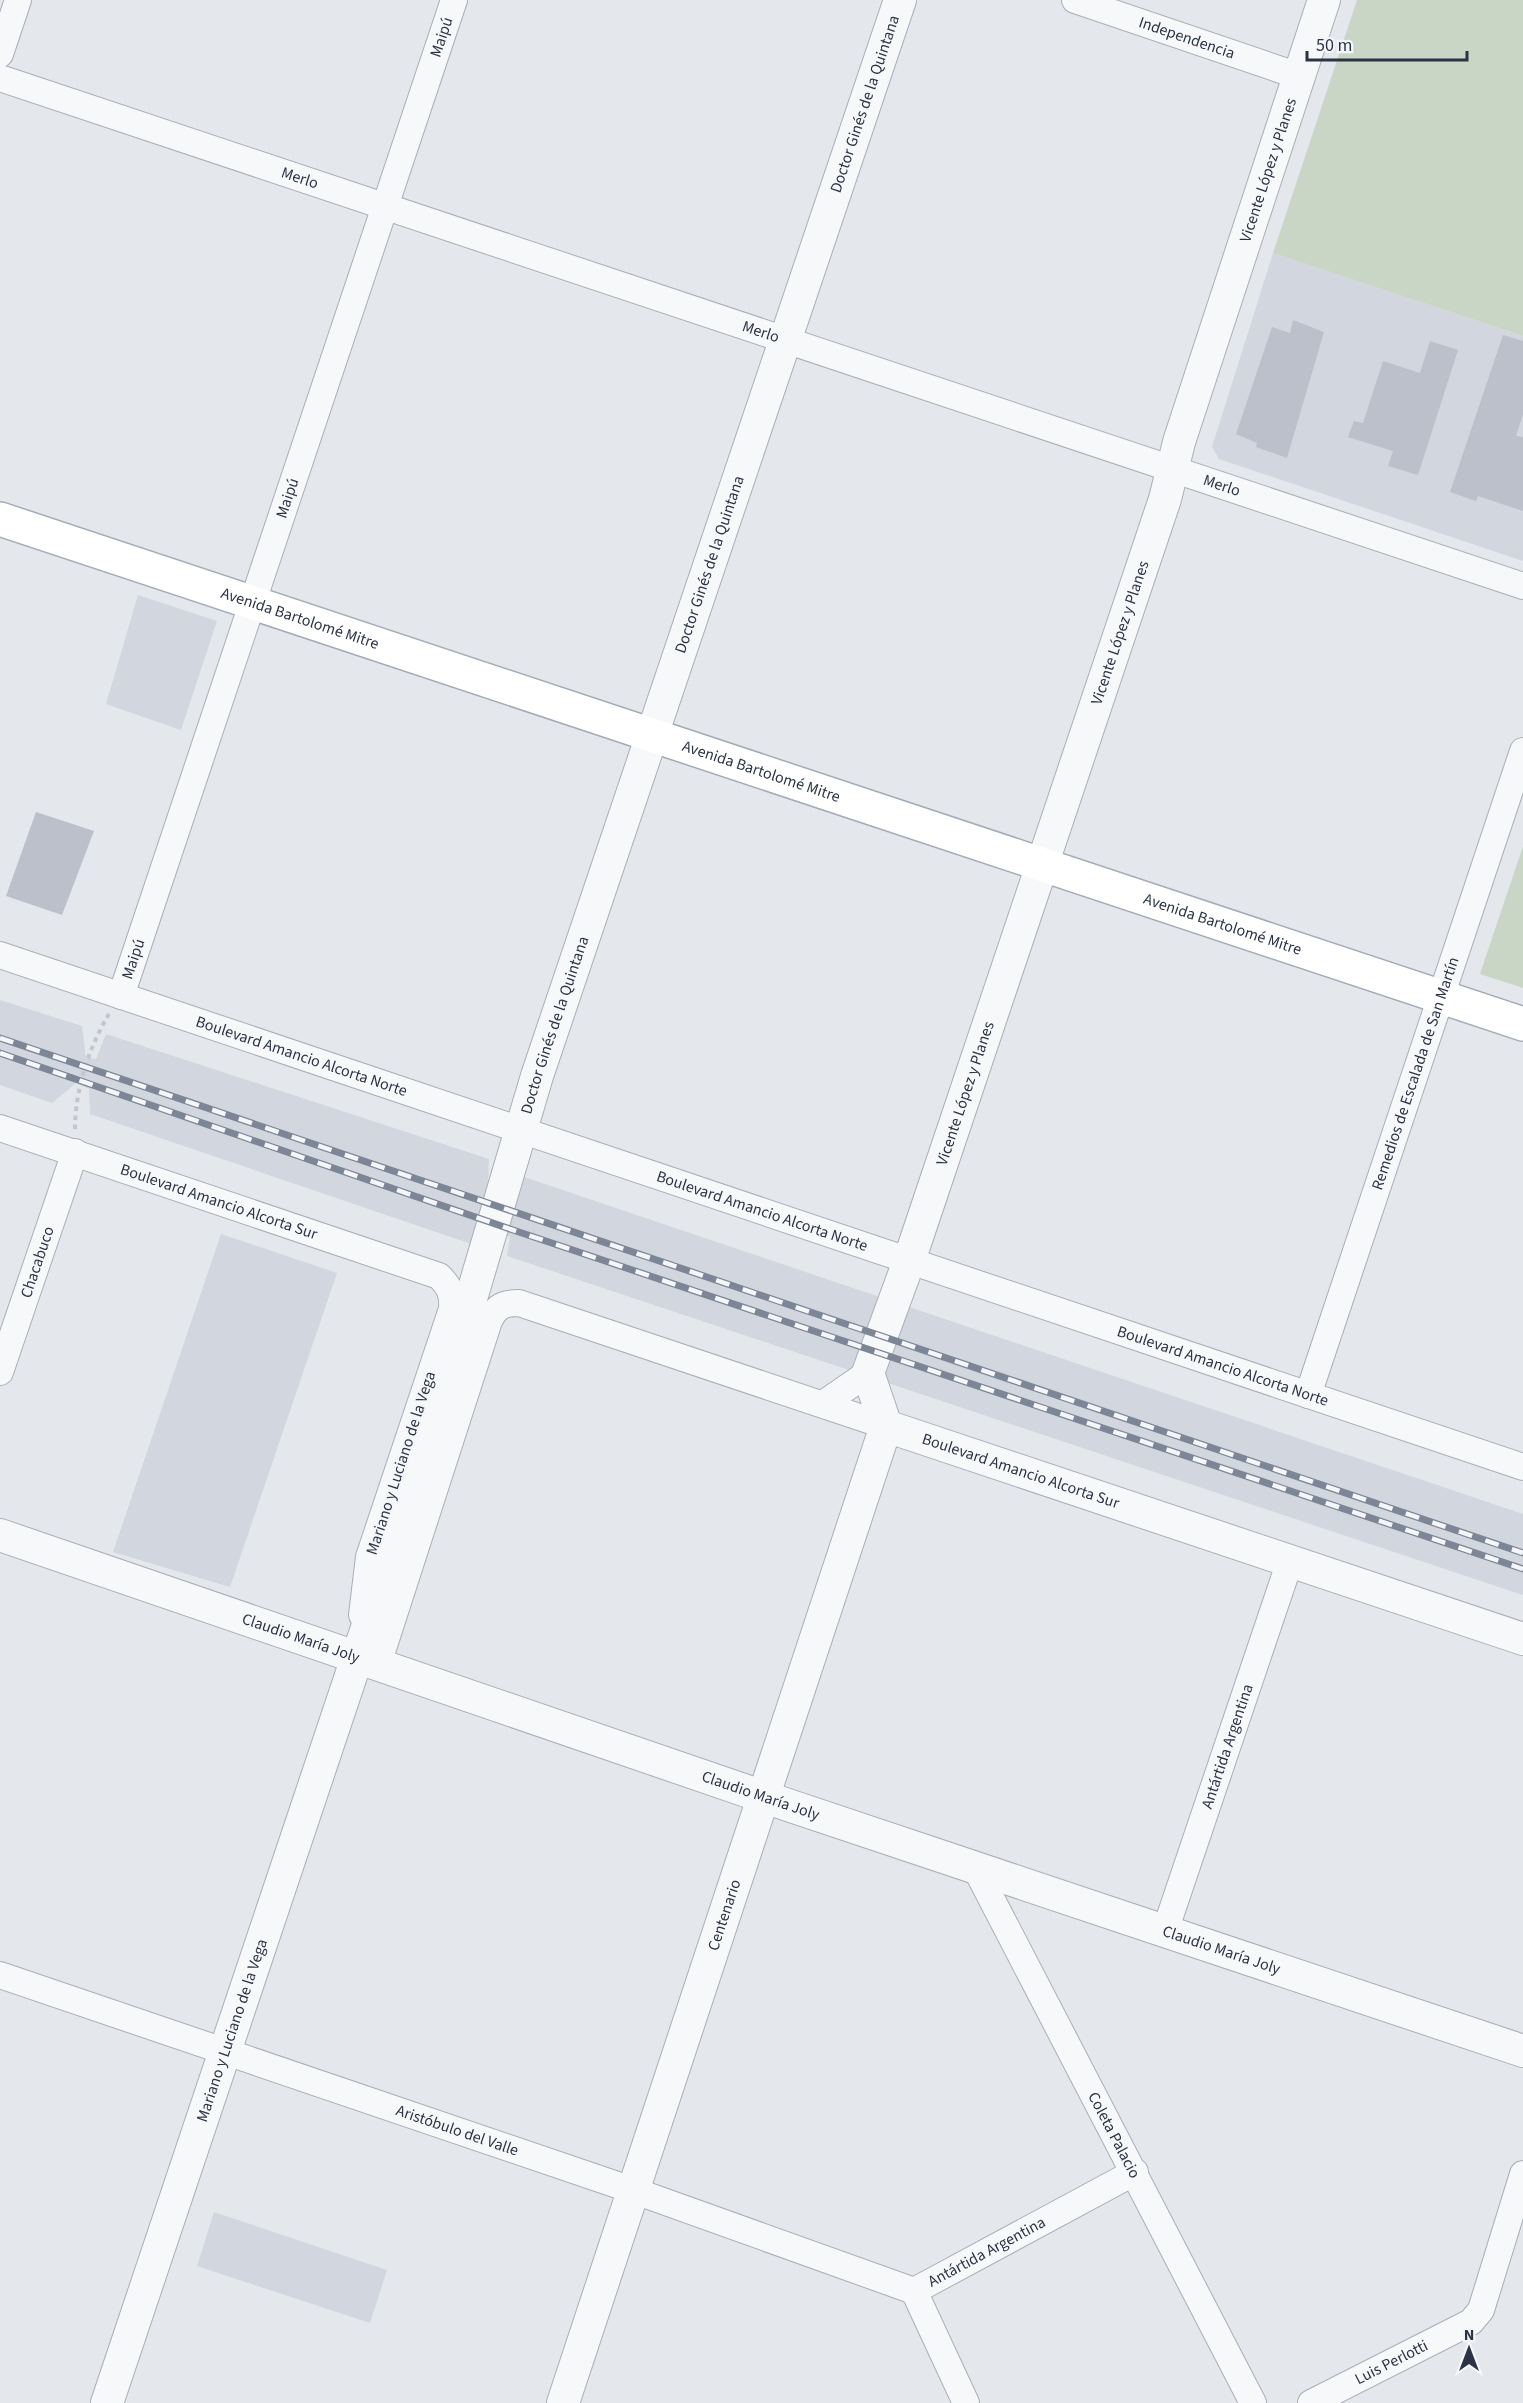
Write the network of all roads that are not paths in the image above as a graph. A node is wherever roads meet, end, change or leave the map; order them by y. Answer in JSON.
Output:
{"nodes":[{"id":1,"x":18,"y":0,"type":"edge"},
{"id":2,"x":454,"y":0,"type":"edge"},
{"id":3,"x":900,"y":0,"type":"edge"},
{"id":4,"x":1075,"y":0,"type":"edge"},
{"id":5,"x":1324,"y":0,"type":"edge"},
{"id":6,"x":0,"y":54,"type":"edge"},
{"id":7,"x":1299,"y":76,"type":"junction"},
{"id":8,"x":0,"y":78,"type":"edge"},
{"id":9,"x":385,"y":207,"type":"junction"},
{"id":10,"x":785,"y":340,"type":"junction"},
{"id":11,"x":1172,"y":469,"type":"junction"},
{"id":12,"x":0,"y":519,"type":"edge"},
{"id":13,"x":1523,"y":586,"type":"edge"},
{"id":14,"x":252,"y":603,"type":"junction"},
{"id":15,"x":653,"y":735,"type":"junction"},
{"id":16,"x":1523,"y":751,"type":"edge"},
{"id":17,"x":1042,"y":864,"type":"junction"},
{"id":18,"x":0,"y":955,"type":"edge"},
{"id":19,"x":121,"y":996,"type":"junction"},
{"id":20,"x":1441,"y":996,"type":"junction"},
{"id":21,"x":1523,"y":1024,"type":"edge"},
{"id":22,"x":0,"y":1128,"type":"edge"},
{"id":23,"x":520,"y":1130,"type":"junction"},
{"id":24,"x":75,"y":1152,"type":"junction"},
{"id":25,"x":909,"y":1261,"type":"junction"},
{"id":26,"x":439,"y":1275,"type":"joint"},
{"id":27,"x":475,"y":1287,"type":"joint"},
{"id":28,"x":519,"y":1303,"type":"joint"},
{"id":29,"x":0,"y":1372,"type":"edge"},
{"id":30,"x":868,"y":1373,"type":"junction"},
{"id":31,"x":1308,"y":1395,"type":"junction"},
{"id":32,"x":823,"y":1404,"type":"junction"},
{"id":33,"x":886,"y":1426,"type":"junction"},
{"id":34,"x":1523,"y":1467,"type":"edge"},
{"id":35,"x":0,"y":1535,"type":"edge"},
{"id":36,"x":1290,"y":1562,"type":"junction"},
{"id":37,"x":1523,"y":1639,"type":"edge"},
{"id":38,"x":368,"y":1660,"type":"junction"},
{"id":39,"x":764,"y":1797,"type":"junction"},
{"id":40,"x":975,"y":1867,"type":"junction"},
{"id":41,"x":1165,"y":1931,"type":"junction"},
{"id":42,"x":0,"y":1975,"type":"edge"},
{"id":43,"x":225,"y":2051,"type":"junction"},
{"id":44,"x":1523,"y":2051,"type":"edge"},
{"id":45,"x":1135,"y":2172,"type":"junction"},
{"id":46,"x":1523,"y":2174,"type":"edge"},
{"id":47,"x":635,"y":2191,"type":"junction"},
{"id":48,"x":914,"y":2291,"type":"junction"},
{"id":49,"x":107,"y":2403,"type":"edge"},
{"id":50,"x":564,"y":2403,"type":"edge"},
{"id":51,"x":966,"y":2403,"type":"edge"},
{"id":52,"x":1253,"y":2403,"type":"edge"},
{"id":53,"x":1311,"y":2403,"type":"edge"}],
"edges":[{"from":1,"to":6,"type":"street"},
{"from":2,"to":9,"type":"street","name":"Maipú"},
{"from":3,"to":10,"type":"street","name":"Doctor Ginés de la Quintana"},
{"from":4,"to":7,"type":"street","name":"Independencia"},
{"from":5,"to":7,"type":"street","name":"Vicente López y Planes"},
{"from":7,"to":11,"type":"street","name":"Vicente López y Planes"},
{"from":8,"to":9,"type":"street","name":"Merlo"},
{"from":9,"to":10,"type":"street","name":"Merlo"},
{"from":9,"to":14,"type":"street","name":"Maipú"},
{"from":10,"to":11,"type":"street","name":"Merlo"},
{"from":10,"to":15,"type":"street","name":"Doctor Ginés de la Quintana"},
{"from":11,"to":13,"type":"street","name":"Merlo"},
{"from":11,"to":17,"type":"street","name":"Vicente López y Planes"},
{"from":12,"to":14,"type":"main road","name":"Avenida Bartolomé Mitre"},
{"from":14,"to":15,"type":"main road","name":"Avenida Bartolomé Mitre"},
{"from":14,"to":19,"type":"street","name":"Maipú"},
{"from":15,"to":17,"type":"main road","name":"Avenida Bartolomé Mitre"},
{"from":15,"to":23,"type":"street","name":"Doctor Ginés de la Quintana"},
{"from":16,"to":20,"type":"street","name":"Remedios de Escalada de San Martín"},
{"from":17,"to":20,"type":"main road","name":"Avenida Bartolomé Mitre"},
{"from":17,"to":25,"type":"street","name":"Vicente López y Planes"},
{"from":18,"to":19,"type":"street","name":"Boulevard Amancio Alcorta Norte"},
{"from":19,"to":23,"type":"street","name":"Boulevard Amancio Alcorta Norte"},
{"from":20,"to":21,"type":"main road","name":"Avenida Bartolomé Mitre"},
{"from":20,"to":31,"type":"street","name":"Remedios de Escalada de San Martín"},
{"from":22,"to":24,"type":"street","name":"Boulevard Amancio Alcorta Sur"},
{"from":23,"to":25,"type":"street","name":"Boulevard Amancio Alcorta Norte"},
{"from":23,"to":27,"type":"street","name":"Doctor Ginés de la Quintana"},
{"from":24,"to":26,"type":"street","name":"Boulevard Amancio Alcorta Sur"},
{"from":24,"to":29,"type":"street","name":"Chacabuco"},
{"from":25,"to":30,"type":"street","name":"Vicente López y Planes"},
{"from":25,"to":31,"type":"street","name":"Boulevard Amancio Alcorta Norte"},
{"from":26,"to":38,"type":"street","name":"Mariano y Luciano de la Vega"},
{"from":27,"to":38,"type":"street","name":"Mariano y Luciano de la Vega"},
{"from":28,"to":32,"type":"street","name":"Boulevard Amancio Alcorta Sur"},
{"from":28,"to":38,"type":"street","name":"Mariano y Luciano de la Vega"},
{"from":30,"to":32,"type":"street"},
{"from":30,"to":33,"type":"street"},
{"from":31,"to":34,"type":"street","name":"Boulevard Amancio Alcorta Norte"},
{"from":32,"to":33,"type":"street","name":"Boulevard Amancio Alcorta Sur"},
{"from":33,"to":36,"type":"street","name":"Boulevard Amancio Alcorta Sur"},
{"from":33,"to":39,"type":"street","name":"Centenario"},
{"from":35,"to":38,"type":"street","name":"Claudio María Joly"},
{"from":36,"to":37,"type":"street","name":"Boulevard Amancio Alcorta Sur"},
{"from":36,"to":41,"type":"street","name":"Antártida Argentina"},
{"from":38,"to":39,"type":"street","name":"Claudio María Joly"},
{"from":38,"to":43,"type":"street","name":"Mariano y Luciano de la Vega"},
{"from":39,"to":40,"type":"street","name":"Claudio María Joly"},
{"from":39,"to":47,"type":"street","name":"Centenario"},
{"from":40,"to":41,"type":"street","name":"Claudio María Joly"},
{"from":40,"to":45,"type":"street","name":"Coleta Palacio"},
{"from":41,"to":44,"type":"street","name":"Claudio María Joly"},
{"from":42,"to":43,"type":"street","name":"Aristóbulo del Valle"},
{"from":43,"to":47,"type":"street","name":"Aristóbulo del Valle"},
{"from":43,"to":49,"type":"street","name":"Mariano y Luciano de la Vega"},
{"from":45,"to":48,"type":"street","name":"Antártida Argentina"},
{"from":45,"to":52,"type":"street","name":"Coleta Palacio"},
{"from":46,"to":53,"type":"street","name":"Luis Perlotti"},
{"from":47,"to":48,"type":"street","name":"Aristóbulo del Valle"},
{"from":47,"to":50,"type":"street","name":"Centenario"},
{"from":48,"to":51,"type":"street","name":"Antártida Argentina"}]}
